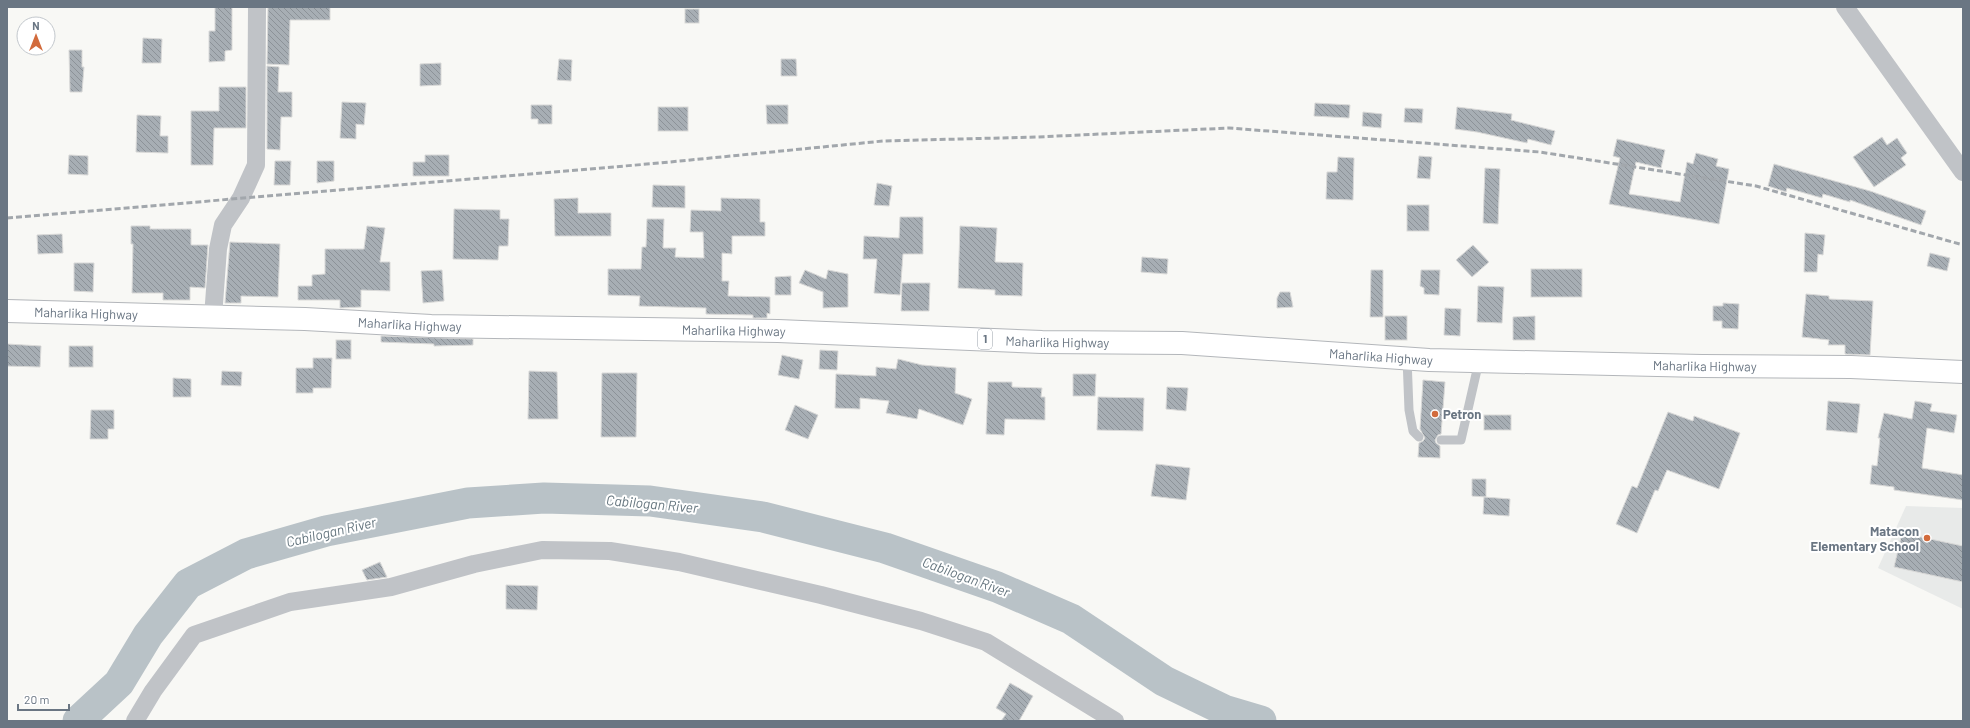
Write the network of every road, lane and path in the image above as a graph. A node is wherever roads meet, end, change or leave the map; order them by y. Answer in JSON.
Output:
{"nodes":[{"id":1,"x":257,"y":7,"type":"edge"},
{"id":2,"x":1845,"y":7,"type":"edge"},
{"id":3,"x":1963,"y":172,"type":"edge"},
{"id":4,"x":7,"y":311,"type":"edge"},
{"id":5,"x":213,"y":317,"type":"junction"},
{"id":6,"x":1407,"y":358,"type":"junction"},
{"id":7,"x":1479,"y":361,"type":"junction"},
{"id":8,"x":1963,"y":372,"type":"edge"},
{"id":9,"x":1419,"y":437,"type":"dead end"},
{"id":10,"x":1441,"y":440,"type":"dead end"},
{"id":11,"x":135,"y":721,"type":"edge"},
{"id":12,"x":1115,"y":721,"type":"edge"}],
"edges":[{"from":1,"to":5,"type":"street"},
{"from":2,"to":3,"type":"street"},
{"from":4,"to":5,"type":"highway","name":"Maharlika Highway","number":"1"},
{"from":5,"to":6,"type":"highway","name":"Maharlika Highway","number":"1"},
{"from":6,"to":7,"type":"highway","name":"Maharlika Highway","number":"1"},
{"from":6,"to":9,"type":"lane"},
{"from":7,"to":8,"type":"highway","name":"Maharlika Highway","number":"1"},
{"from":7,"to":10,"type":"lane"},
{"from":11,"to":12,"type":"street"}]}
